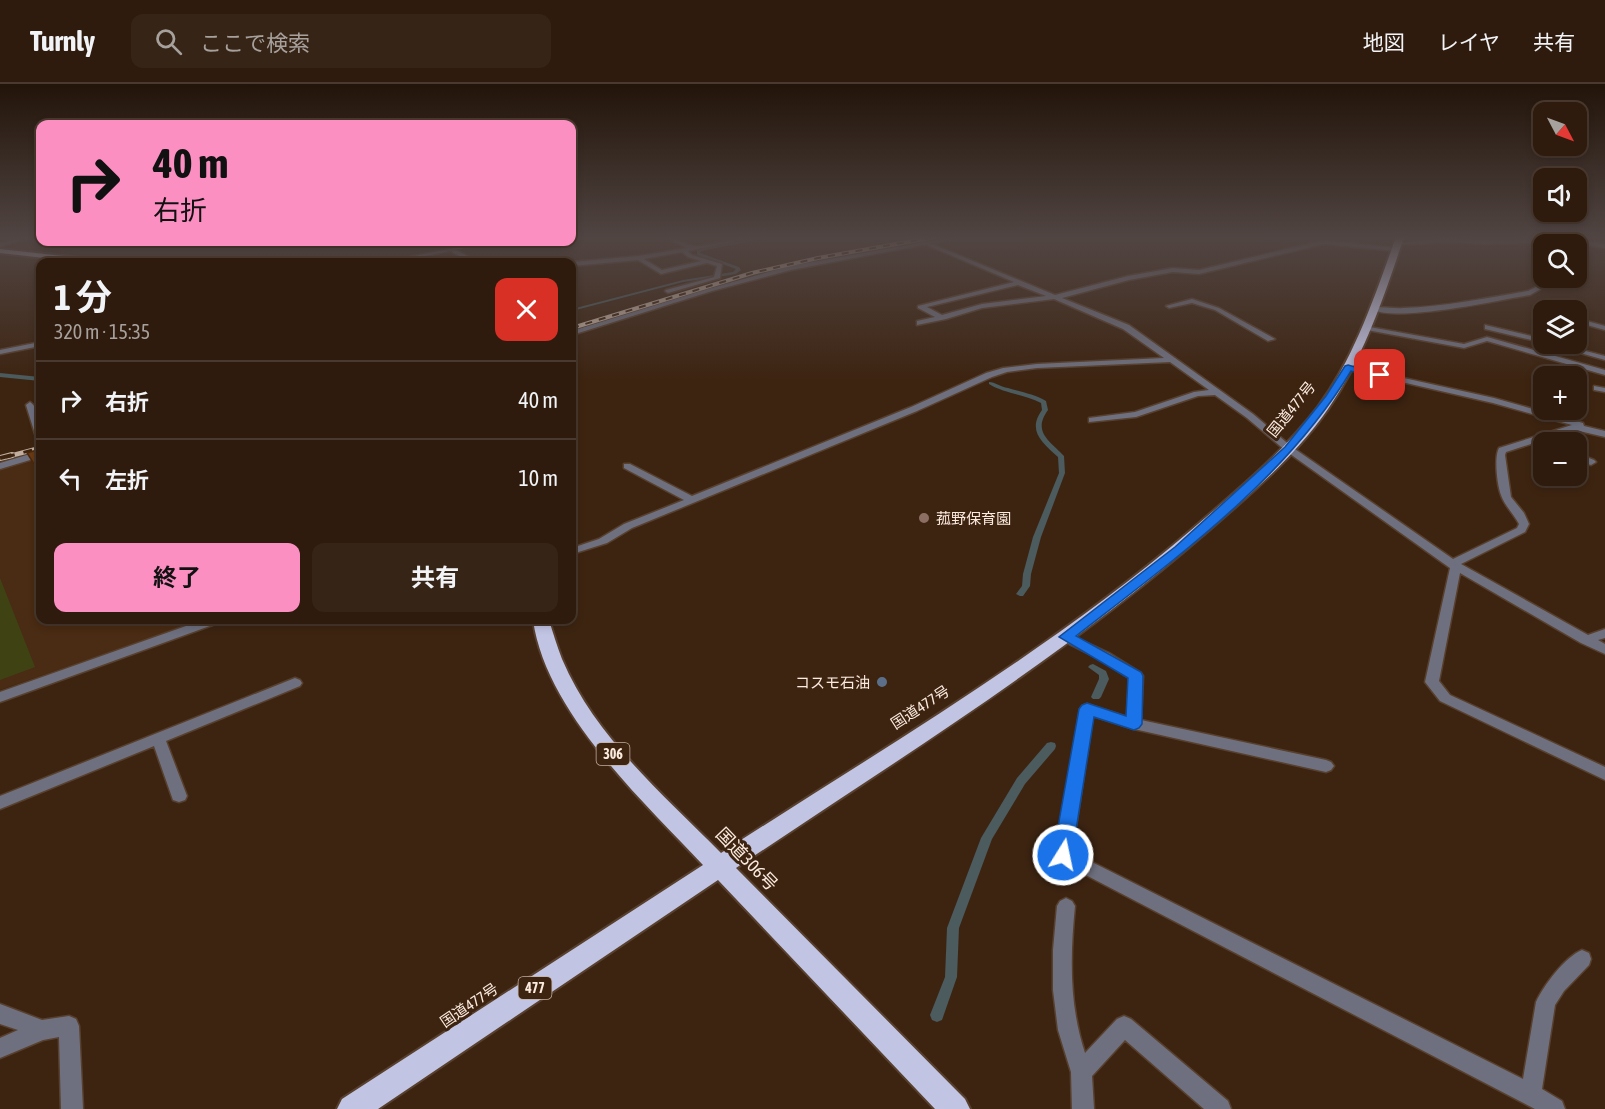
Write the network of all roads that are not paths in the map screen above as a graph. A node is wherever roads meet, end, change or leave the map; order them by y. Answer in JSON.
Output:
{"nodes":[{"id":1,"x":687,"y":285,"type":"edge"},
{"id":2,"x":733,"y":285,"type":"edge"},
{"id":3,"x":1011,"y":285,"type":"edge"},
{"id":4,"x":1023,"y":285,"type":"edge"},
{"id":5,"x":1101,"y":285,"type":"edge"},
{"id":6,"x":1383,"y":285,"type":"edge"},
{"id":7,"x":1539,"y":288,"type":"edge"},
{"id":8,"x":668,"y":291,"type":"dead end"},
{"id":9,"x":1053,"y":297,"type":"junction"},
{"id":10,"x":1169,"y":306,"type":"dead end"},
{"id":11,"x":1374,"y":309,"type":"junction"},
{"id":12,"x":945,"y":318,"type":"junction"},
{"id":13,"x":920,"y":323,"type":"dead end"},
{"id":14,"x":1587,"y":323,"type":"edge"},
{"id":15,"x":1488,"y":327,"type":"dead end"},
{"id":16,"x":1367,"y":328,"type":"junction"},
{"id":17,"x":1605,"y":328,"type":"edge"},
{"id":18,"x":576,"y":332,"type":"edge"},
{"id":19,"x":1533,"y":338,"type":"edge"},
{"id":20,"x":1271,"y":339,"type":"dead end"},
{"id":21,"x":36,"y":345,"type":"edge"},
{"id":22,"x":0,"y":352,"type":"edge"},
{"id":23,"x":1587,"y":353,"type":"edge"},
{"id":24,"x":1605,"y":358,"type":"edge"},
{"id":25,"x":1173,"y":360,"type":"junction"},
{"id":26,"x":1348,"y":368,"type":"junction"},
{"id":27,"x":1605,"y":374,"type":"edge"},
{"id":28,"x":1216,"y":392,"type":"junction"},
{"id":29,"x":30,"y":405,"type":"dead end"},
{"id":30,"x":36,"y":420,"type":"edge"},
{"id":31,"x":1092,"y":420,"type":"dead end"},
{"id":32,"x":1575,"y":427,"type":"junction"},
{"id":33,"x":1562,"y":432,"type":"edge"},
{"id":34,"x":1605,"y":434,"type":"edge"},
{"id":35,"x":1533,"y":441,"type":"edge"},
{"id":36,"x":1289,"y":449,"type":"junction"},
{"id":37,"x":36,"y":455,"type":"edge"},
{"id":38,"x":1587,"y":460,"type":"edge"},
{"id":39,"x":1591,"y":462,"type":"dead end"},
{"id":40,"x":0,"y":466,"type":"edge"},
{"id":41,"x":627,"y":466,"type":"dead end"},
{"id":42,"x":692,"y":500,"type":"junction"},
{"id":43,"x":576,"y":550,"type":"edge"},
{"id":44,"x":1454,"y":565,"type":"junction"},
{"id":45,"x":203,"y":624,"type":"edge"},
{"id":46,"x":542,"y":624,"type":"edge"},
{"id":47,"x":1605,"y":633,"type":"edge"},
{"id":48,"x":1066,"y":637,"type":"junction"},
{"id":49,"x":1586,"y":640,"type":"junction"},
{"id":50,"x":1605,"y":650,"type":"edge"},
{"id":51,"x":295,"y":683,"type":"dead end"},
{"id":52,"x":0,"y":697,"type":"edge"},
{"id":53,"x":1134,"y":724,"type":"junction"},
{"id":54,"x":158,"y":738,"type":"junction"},
{"id":55,"x":1326,"y":766,"type":"dead end"},
{"id":56,"x":1605,"y":774,"type":"edge"},
{"id":57,"x":179,"y":796,"type":"dead end"},
{"id":58,"x":0,"y":803,"type":"edge"},
{"id":59,"x":718,"y":866,"type":"junction"},
{"id":60,"x":1066,"y":906,"type":"dead end"},
{"id":61,"x":1582,"y":959,"type":"dead end"},
{"id":62,"x":0,"y":1014,"type":"edge"},
{"id":63,"x":42,"y":1030,"type":"junction"},
{"id":64,"x":0,"y":1048,"type":"edge"},
{"id":65,"x":1081,"y":1072,"type":"junction"},
{"id":66,"x":1531,"y":1094,"type":"junction"},
{"id":67,"x":72,"y":1109,"type":"edge"},
{"id":68,"x":352,"y":1109,"type":"edge"},
{"id":69,"x":955,"y":1109,"type":"edge"},
{"id":70,"x":1083,"y":1109,"type":"edge"},
{"id":71,"x":1220,"y":1109,"type":"edge"},
{"id":72,"x":1554,"y":1109,"type":"edge"}],
"edges":[{"from":1,"to":8,"type":"street"},
{"from":2,"to":18,"type":"street"},
{"from":3,"to":12,"type":"street"},
{"from":4,"to":9,"type":"street"},
{"from":5,"to":9,"type":"street"},
{"from":6,"to":11,"type":"highway","name":"国道477号","number":"477"},
{"from":7,"to":11,"type":"street"},
{"from":9,"to":12,"type":"street"},
{"from":9,"to":25,"type":"street"},
{"from":10,"to":20,"type":"street"},
{"from":11,"to":16,"type":"highway","name":"国道477号","number":"477"},
{"from":12,"to":13,"type":"street"},
{"from":14,"to":17,"type":"street"},
{"from":15,"to":19,"type":"street"},
{"from":16,"to":26,"type":"highway","name":"国道477号","number":"477"},
{"from":16,"to":27,"type":"street"},
{"from":21,"to":22,"type":"street"},
{"from":23,"to":24,"type":"street"},
{"from":25,"to":28,"type":"street"},
{"from":25,"to":42,"type":"street"},
{"from":26,"to":32,"type":"street"},
{"from":26,"to":36,"type":"highway","name":"国道477号","number":"477"},
{"from":28,"to":31,"type":"street"},
{"from":28,"to":36,"type":"street"},
{"from":29,"to":30,"type":"street"},
{"from":32,"to":33,"type":"street"},
{"from":32,"to":34,"type":"street"},
{"from":35,"to":44,"type":"street"},
{"from":36,"to":44,"type":"street"},
{"from":36,"to":48,"type":"highway","name":"国道477号","number":"477"},
{"from":37,"to":40,"type":"street"},
{"from":38,"to":39,"type":"street"},
{"from":41,"to":42,"type":"street"},
{"from":42,"to":43,"type":"street"},
{"from":44,"to":49,"type":"street"},
{"from":44,"to":56,"type":"street"},
{"from":45,"to":52,"type":"street"},
{"from":46,"to":59,"type":"highway","name":"国道306号","number":"306"},
{"from":47,"to":49,"type":"street"},
{"from":48,"to":53,"type":"street"},
{"from":48,"to":59,"type":"highway","name":"国道477号","number":"477"},
{"from":49,"to":50,"type":"street"},
{"from":51,"to":54,"type":"street"},
{"from":53,"to":55,"type":"street"},
{"from":53,"to":66,"type":"street"},
{"from":54,"to":57,"type":"street"},
{"from":54,"to":58,"type":"street"},
{"from":59,"to":68,"type":"highway","name":"国道477号","number":"477"},
{"from":59,"to":69,"type":"highway","name":"国道306号","number":"306"},
{"from":60,"to":65,"type":"street"},
{"from":61,"to":66,"type":"street"},
{"from":62,"to":63,"type":"street"},
{"from":63,"to":64,"type":"street"},
{"from":63,"to":67,"type":"street"},
{"from":65,"to":70,"type":"street"},
{"from":65,"to":71,"type":"street"},
{"from":66,"to":72,"type":"street"}]}
